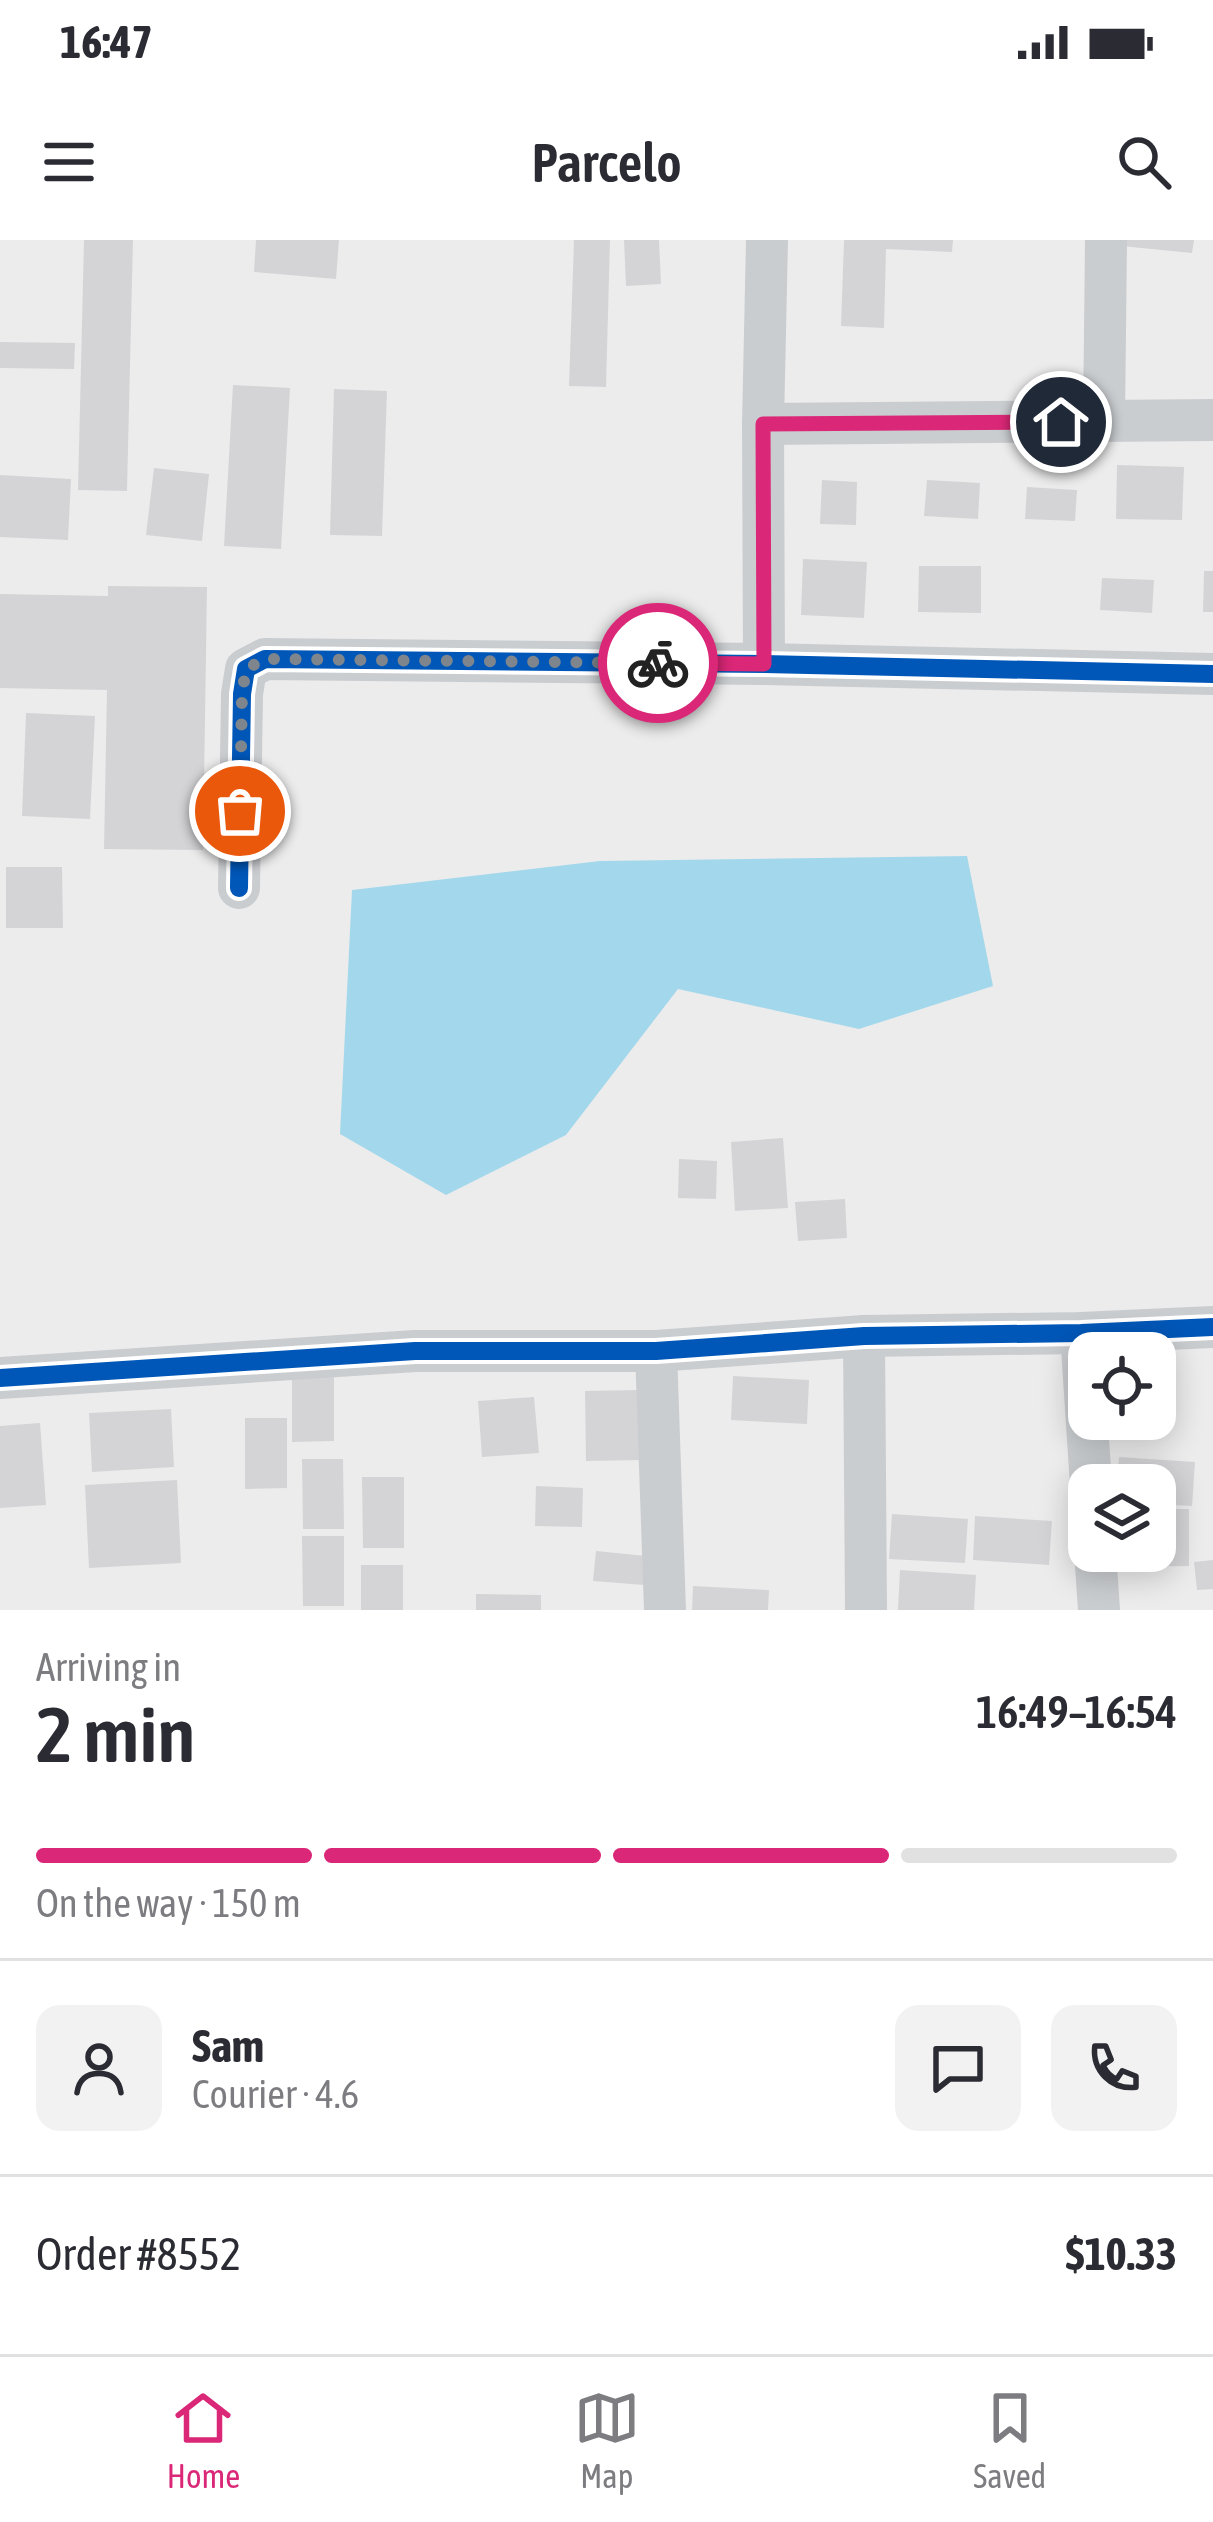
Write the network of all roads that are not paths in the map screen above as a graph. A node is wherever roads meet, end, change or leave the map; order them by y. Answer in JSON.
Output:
{"nodes":[{"id":1,"x":767,"y":240,"type":"edge"},
{"id":2,"x":1106,"y":240,"type":"edge"},
{"id":3,"x":1213,"y":420,"type":"edge"},
{"id":4,"x":1104,"y":421,"type":"junction"},
{"id":5,"x":763,"y":424,"type":"junction"},
{"id":6,"x":764,"y":664,"type":"junction"},
{"id":7,"x":1213,"y":674,"type":"edge"},
{"id":8,"x":239,"y":889,"type":"dead end"},
{"id":9,"x":1213,"y":1328,"type":"edge"},
{"id":10,"x":1107,"y":1332,"type":"edge"},
{"id":11,"x":1068,"y":1333,"type":"edge"},
{"id":12,"x":864,"y":1336,"type":"junction"},
{"id":13,"x":656,"y":1351,"type":"junction"},
{"id":14,"x":0,"y":1378,"type":"edge"},
{"id":15,"x":1096,"y":1572,"type":"edge"},
{"id":16,"x":664,"y":1610,"type":"edge"},
{"id":17,"x":866,"y":1610,"type":"edge"},
{"id":18,"x":1099,"y":1610,"type":"edge"}],
"edges":[{"from":1,"to":5,"type":"street"},
{"from":2,"to":4,"type":"street"},
{"from":3,"to":4,"type":"street"},
{"from":4,"to":5,"type":"street"},
{"from":5,"to":6,"type":"street"},
{"from":6,"to":7,"type":"street"},
{"from":6,"to":8,"type":"street"},
{"from":9,"to":10,"type":"street"},
{"from":11,"to":12,"type":"street"},
{"from":12,"to":13,"type":"street"},
{"from":12,"to":17,"type":"street"},
{"from":13,"to":14,"type":"street"},
{"from":13,"to":16,"type":"street"},
{"from":15,"to":18,"type":"street"}]}
